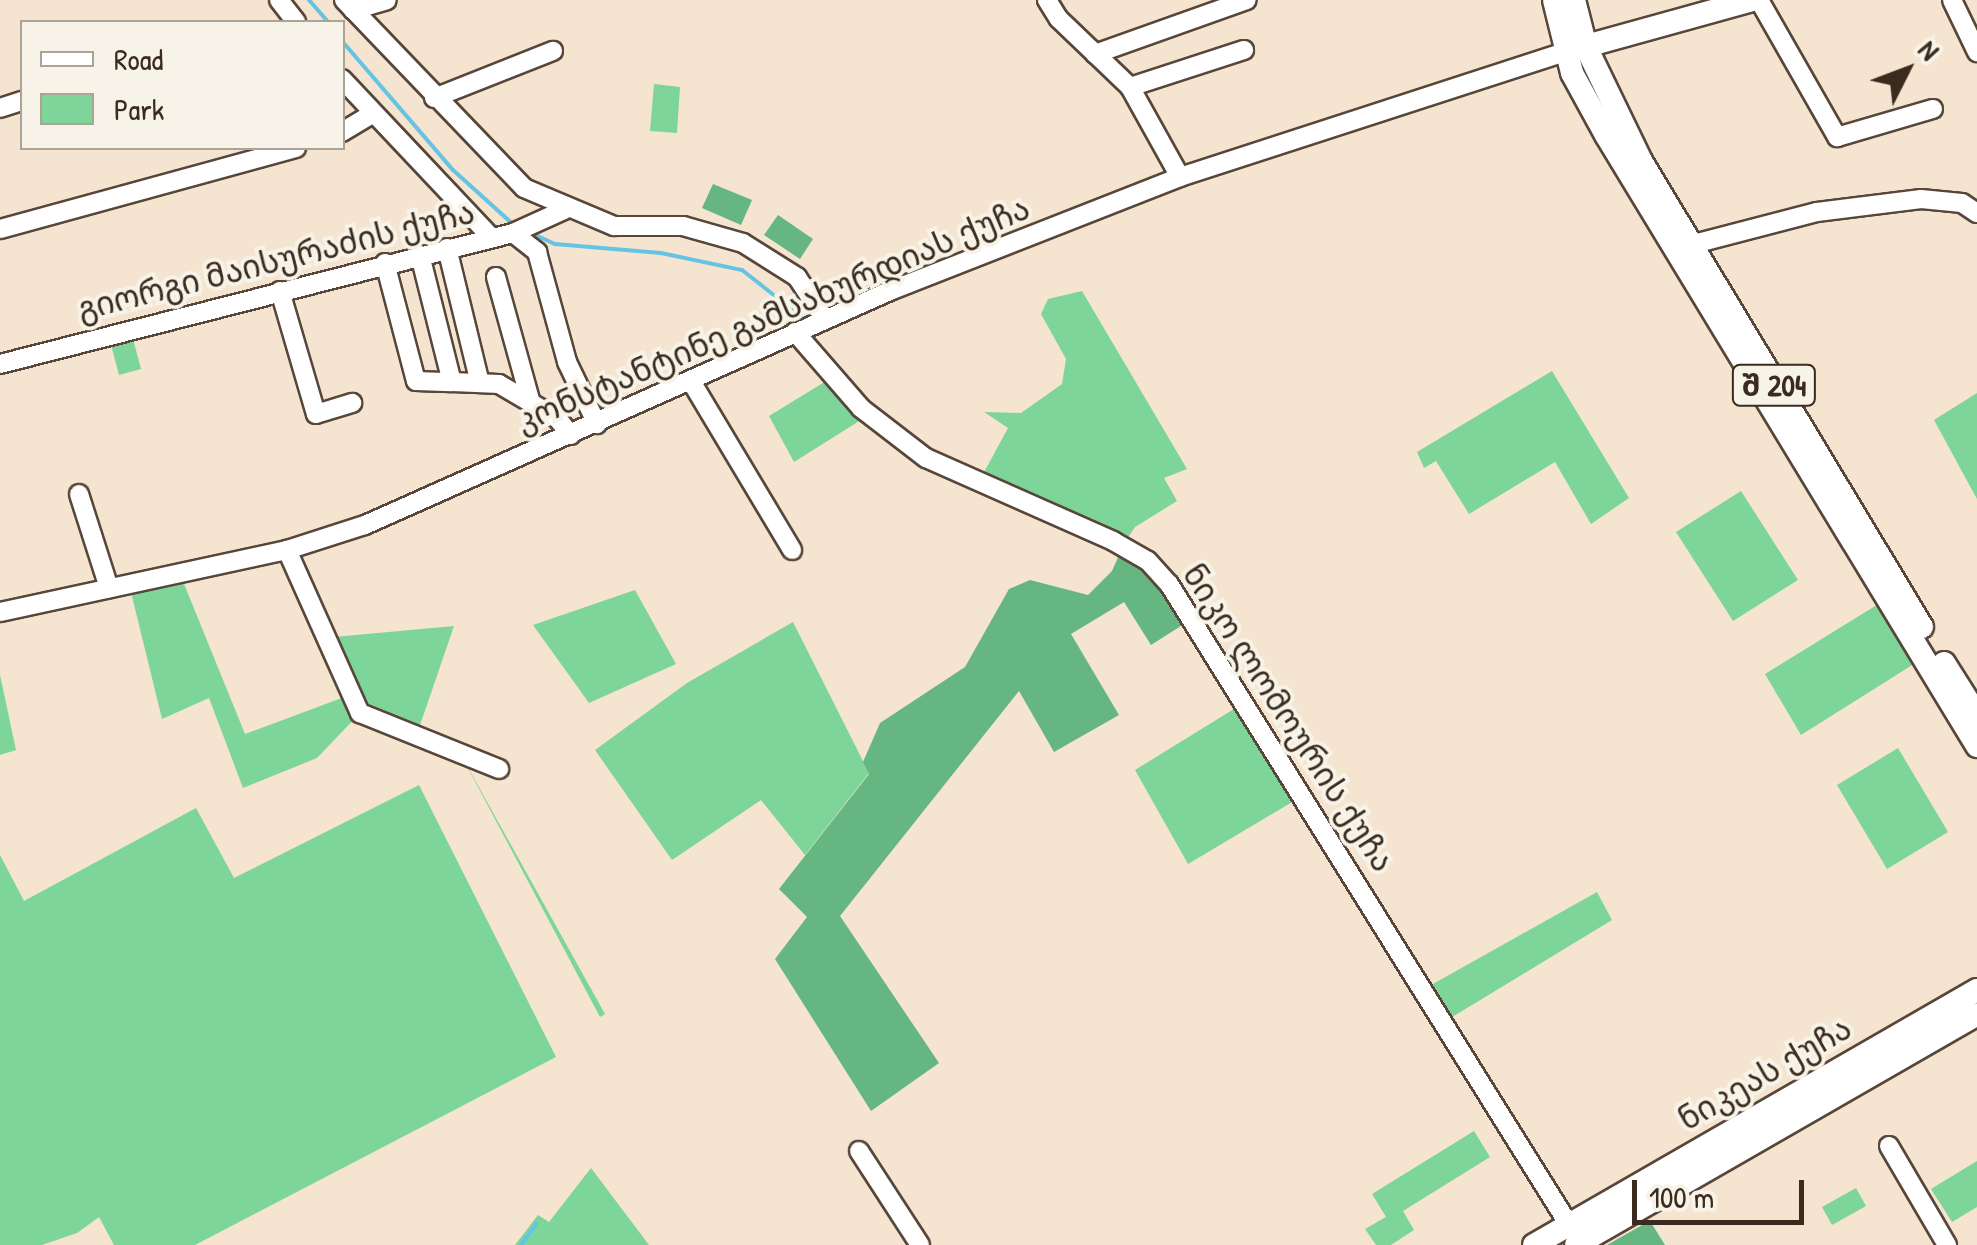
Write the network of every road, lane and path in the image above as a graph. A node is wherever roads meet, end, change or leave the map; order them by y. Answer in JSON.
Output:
{"nodes":[{"id":1,"x":387,"y":0,"type":"edge"},
{"id":2,"x":1047,"y":0,"type":"edge"},
{"id":3,"x":1247,"y":0,"type":"edge"},
{"id":4,"x":1554,"y":0,"type":"edge"},
{"id":5,"x":1574,"y":0,"type":"edge"},
{"id":6,"x":1755,"y":0,"type":"edge"},
{"id":7,"x":1952,"y":0,"type":"edge"},
{"id":8,"x":349,"y":5,"type":"edge"},
{"id":9,"x":1575,"y":49,"type":"junction"},
{"id":10,"x":553,"y":50,"type":"dead end"},
{"id":11,"x":1244,"y":50,"type":"dead end"},
{"id":12,"x":1977,"y":52,"type":"edge"},
{"id":13,"x":1095,"y":54,"type":"junction"},
{"id":14,"x":345,"y":83,"type":"edge"},
{"id":15,"x":1130,"y":87,"type":"junction"},
{"id":16,"x":434,"y":98,"type":"junction"},
{"id":17,"x":1933,"y":108,"type":"dead end"},
{"id":18,"x":370,"y":114,"type":"junction"},
{"id":19,"x":345,"y":130,"type":"edge"},
{"id":20,"x":289,"y":150,"type":"edge"},
{"id":21,"x":1180,"y":177,"type":"junction"},
{"id":22,"x":1977,"y":212,"type":"edge"},
{"id":23,"x":556,"y":215,"type":"junction"},
{"id":24,"x":0,"y":230,"type":"edge"},
{"id":25,"x":514,"y":233,"type":"junction"},
{"id":26,"x":490,"y":236,"type":"junction"},
{"id":27,"x":1690,"y":244,"type":"junction"},
{"id":28,"x":447,"y":248,"type":"junction"},
{"id":29,"x":420,"y":254,"type":"junction"},
{"id":30,"x":385,"y":264,"type":"junction"},
{"id":31,"x":496,"y":277,"type":"dead end"},
{"id":32,"x":280,"y":291,"type":"junction"},
{"id":33,"x":824,"y":318,"type":"junction"},
{"id":34,"x":795,"y":332,"type":"junction"},
{"id":35,"x":0,"y":364,"type":"edge"},
{"id":36,"x":691,"y":381,"type":"junction"},
{"id":37,"x":452,"y":382,"type":"junction"},
{"id":38,"x":480,"y":383,"type":"junction"},
{"id":39,"x":530,"y":400,"type":"junction"},
{"id":40,"x":352,"y":403,"type":"dead end"},
{"id":41,"x":596,"y":424,"type":"junction"},
{"id":42,"x":571,"y":435,"type":"junction"},
{"id":43,"x":80,"y":494,"type":"dead end"},
{"id":44,"x":287,"y":550,"type":"junction"},
{"id":45,"x":792,"y":550,"type":"dead end"},
{"id":46,"x":108,"y":588,"type":"junction"},
{"id":47,"x":0,"y":612,"type":"edge"},
{"id":48,"x":1977,"y":715,"type":"edge"},
{"id":49,"x":1977,"y":746,"type":"edge"},
{"id":50,"x":499,"y":769,"type":"dead end"},
{"id":51,"x":1977,"y":990,"type":"edge"},
{"id":52,"x":1977,"y":1014,"type":"edge"},
{"id":53,"x":1890,"y":1146,"type":"dead end"},
{"id":54,"x":859,"y":1152,"type":"dead end"},
{"id":55,"x":1576,"y":1239,"type":"edge"},
{"id":56,"x":920,"y":1245,"type":"edge"},
{"id":57,"x":1534,"y":1245,"type":"edge"},
{"id":58,"x":1947,"y":1245,"type":"edge"}],
"edges":[{"from":1,"to":8,"type":"street"},
{"from":2,"to":13,"type":"street"},
{"from":3,"to":13,"type":"street"},
{"from":4,"to":9,"type":"main road","number":"შ 204"},
{"from":5,"to":9,"type":"main road","number":"შ 204"},
{"from":6,"to":9,"type":"main road"},
{"from":6,"to":17,"type":"street"},
{"from":7,"to":12,"type":"street"},
{"from":8,"to":16,"type":"street"},
{"from":9,"to":21,"type":"street","name":"კონსტანტინე გამსახურდიას ქუჩა"},
{"from":9,"to":27,"type":"main road","number":"შ 204"},
{"from":9,"to":49,"type":"main road","number":"შ 204"},
{"from":10,"to":16,"type":"street"},
{"from":11,"to":15,"type":"street"},
{"from":13,"to":15,"type":"street"},
{"from":14,"to":18,"type":"street"},
{"from":15,"to":21,"type":"street"},
{"from":16,"to":23,"type":"street"},
{"from":18,"to":19,"type":"street"},
{"from":18,"to":26,"type":"street"},
{"from":20,"to":24,"type":"street"},
{"from":21,"to":33,"type":"street","name":"კონსტანტინე გამსახურდიას ქუჩა"},
{"from":22,"to":27,"type":"street"},
{"from":23,"to":25,"type":"street","name":"გიორგი მაისურაძის ქუჩა"},
{"from":23,"to":33,"type":"street"},
{"from":25,"to":26,"type":"street","name":"გიორგი მაისურაძის ქუჩა"},
{"from":25,"to":41,"type":"street"},
{"from":26,"to":28,"type":"street","name":"გიორგი მაისურაძის ქუჩა"},
{"from":27,"to":48,"type":"main road","number":"შ 204"},
{"from":28,"to":29,"type":"street","name":"გიორგი მაისურაძის ქუჩა"},
{"from":28,"to":38,"type":"street"},
{"from":29,"to":30,"type":"street","name":"გიორგი მაისურაძის ქუჩა"},
{"from":29,"to":37,"type":"street"},
{"from":30,"to":32,"type":"street","name":"გიორგი მაისურაძის ქუჩა"},
{"from":30,"to":37,"type":"street"},
{"from":31,"to":39,"type":"street"},
{"from":32,"to":35,"type":"street","name":"გიორგი მაისურაძის ქუჩა"},
{"from":32,"to":40,"type":"street"},
{"from":33,"to":34,"type":"street","name":"კონსტანტინე გამსახურდიას ქუჩა"},
{"from":34,"to":36,"type":"street","name":"კონსტანტინე გამსახურდიას ქუჩა"},
{"from":34,"to":55,"type":"street","name":"ნიკო ლომოურის ქუჩა"},
{"from":36,"to":41,"type":"street","name":"კონსტანტინე გამსახურდიას ქუჩა"},
{"from":36,"to":45,"type":"street"},
{"from":37,"to":38,"type":"street"},
{"from":38,"to":39,"type":"street"},
{"from":39,"to":42,"type":"street"},
{"from":41,"to":42,"type":"street","name":"კონსტანტინე გამსახურდიას ქუჩა"},
{"from":42,"to":44,"type":"street","name":"კონსტანტინე გამსახურდიას ქუჩა"},
{"from":43,"to":46,"type":"street"},
{"from":44,"to":46,"type":"street","name":"კონსტანტინე გამსახურდიას ქუჩა"},
{"from":44,"to":50,"type":"street"},
{"from":46,"to":47,"type":"street","name":"კონსტანტინე გამსახურდიას ქუჩა"},
{"from":51,"to":55,"type":"main road","name":"ნიკეას ქუჩა"},
{"from":52,"to":55,"type":"main road","name":"ნიკეას ქუჩა"},
{"from":53,"to":58,"type":"street"},
{"from":54,"to":56,"type":"street"},
{"from":55,"to":57,"type":"main road","name":"ნიკეას ქუჩა"}]}
